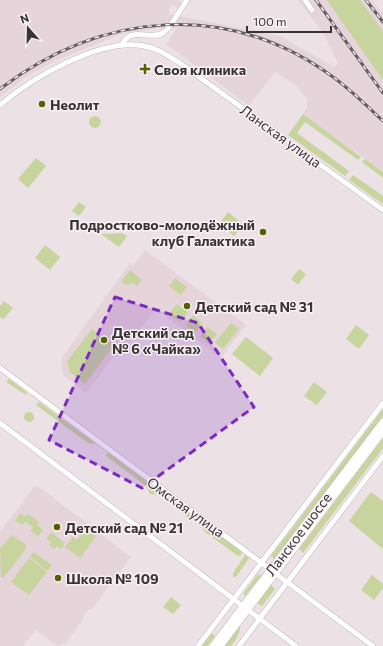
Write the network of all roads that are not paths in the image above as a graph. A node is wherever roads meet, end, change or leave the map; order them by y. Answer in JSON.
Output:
{"nodes":[{"id":1,"x":187,"y":0,"type":"edge"},
{"id":2,"x":305,"y":0,"type":"edge"},
{"id":3,"x":312,"y":10,"type":"dead end"},
{"id":4,"x":144,"y":34,"type":"junction"},
{"id":5,"x":122,"y":45,"type":"junction"},
{"id":6,"x":139,"y":45,"type":"junction"},
{"id":7,"x":0,"y":105,"type":"edge"},
{"id":8,"x":383,"y":210,"type":"edge"},
{"id":9,"x":0,"y":368,"type":"edge"},
{"id":10,"x":383,"y":402,"type":"edge"},
{"id":11,"x":383,"y":422,"type":"edge"},
{"id":12,"x":0,"y":423,"type":"edge"},
{"id":13,"x":383,"y":431,"type":"edge"},
{"id":14,"x":383,"y":456,"type":"edge"},
{"id":15,"x":262,"y":562,"type":"junction"},
{"id":16,"x":274,"y":571,"type":"junction"},
{"id":17,"x":287,"y":581,"type":"junction"},
{"id":18,"x":234,"y":599,"type":"junction"},
{"id":19,"x":246,"y":608,"type":"junction"},
{"id":20,"x":259,"y":619,"type":"junction"},
{"id":21,"x":198,"y":646,"type":"edge"},
{"id":22,"x":213,"y":646,"type":"edge"},
{"id":23,"x":220,"y":646,"type":"edge"},
{"id":24,"x":239,"y":646,"type":"edge"},
{"id":25,"x":296,"y":646,"type":"edge"},
{"id":26,"x":373,"y":646,"type":"edge"}],
"edges":[{"from":1,"to":4,"type":"street"},
{"from":2,"to":3,"type":"street"},
{"from":4,"to":5,"type":"street"},
{"from":4,"to":6,"type":"street"},
{"from":5,"to":6,"type":"street","name":"Ланская улица"},
{"from":5,"to":7,"type":"street"},
{"from":6,"to":8,"type":"street","name":"Ланская улица"},
{"from":9,"to":15,"type":"street","name":"Омская улица"},
{"from":10,"to":15,"type":"street"},
{"from":11,"to":16,"type":"main road","name":"Ланское шоссе"},
{"from":12,"to":18,"type":"street"},
{"from":13,"to":16,"type":"main road","name":"Ланское шоссе"},
{"from":14,"to":17,"type":"street"},
{"from":15,"to":16,"type":"street","name":"Омская улица"},
{"from":15,"to":18,"type":"street"},
{"from":16,"to":17,"type":"street","name":"Омская улица"},
{"from":16,"to":19,"type":"main road","name":"Ланское шоссе"},
{"from":17,"to":20,"type":"street"},
{"from":17,"to":26,"type":"street","name":"Омская улица"},
{"from":18,"to":19,"type":"street"},
{"from":18,"to":21,"type":"street"},
{"from":19,"to":20,"type":"street"},
{"from":19,"to":22,"type":"main road","name":"Ланское шоссе"},
{"from":19,"to":23,"type":"main road","name":"Ланское шоссе"},
{"from":20,"to":24,"type":"street"},
{"from":20,"to":25,"type":"street"}]}
